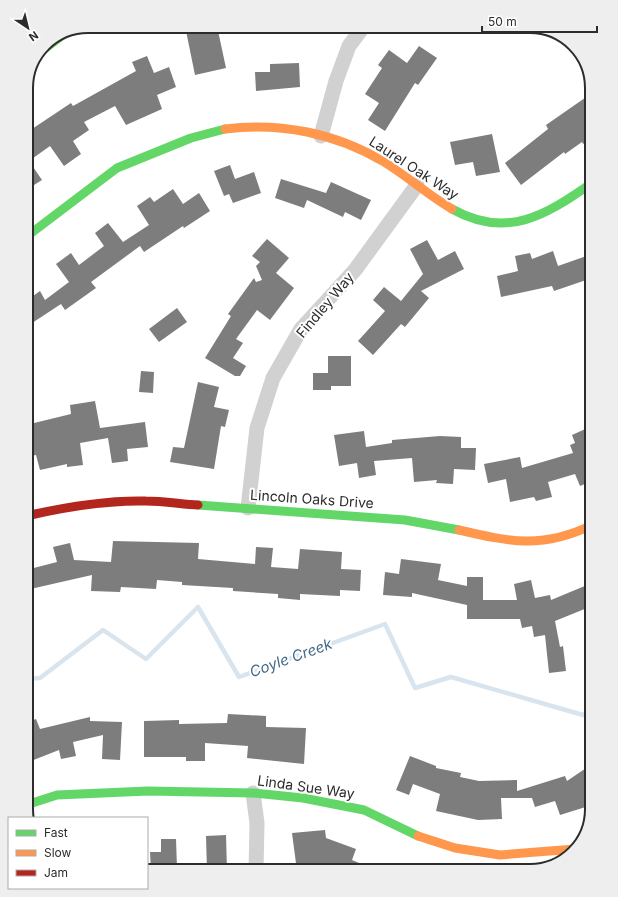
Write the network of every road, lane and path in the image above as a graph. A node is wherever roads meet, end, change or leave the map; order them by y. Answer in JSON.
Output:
{"nodes":[{"id":1,"x":359,"y":33,"type":"edge"},
{"id":2,"x":321,"y":136,"type":"junction"},
{"id":3,"x":417,"y":185,"type":"junction"},
{"id":4,"x":585,"y":187,"type":"edge"},
{"id":5,"x":33,"y":232,"type":"edge"},
{"id":6,"x":248,"y":508,"type":"junction"},
{"id":7,"x":33,"y":514,"type":"edge"},
{"id":8,"x":585,"y":528,"type":"edge"},
{"id":9,"x":253,"y":793,"type":"junction"},
{"id":10,"x":33,"y":802,"type":"edge"},
{"id":11,"x":566,"y":850,"type":"edge"},
{"id":12,"x":256,"y":864,"type":"edge"}],
"edges":[{"from":1,"to":2,"type":"street"},
{"from":2,"to":3,"type":"street","name":"Laurel Oak Way"},
{"from":2,"to":5,"type":"street","name":"Laurel Oak Way"},
{"from":3,"to":4,"type":"street","name":"Laurel Oak Way"},
{"from":3,"to":6,"type":"street","name":"Findley Way"},
{"from":6,"to":7,"type":"street","name":"Lincoln Oaks Drive"},
{"from":6,"to":8,"type":"street","name":"Lincoln Oaks Drive"},
{"from":9,"to":10,"type":"street","name":"Linda Sue Way"},
{"from":9,"to":11,"type":"street","name":"Linda Sue Way"},
{"from":9,"to":12,"type":"street"}]}
